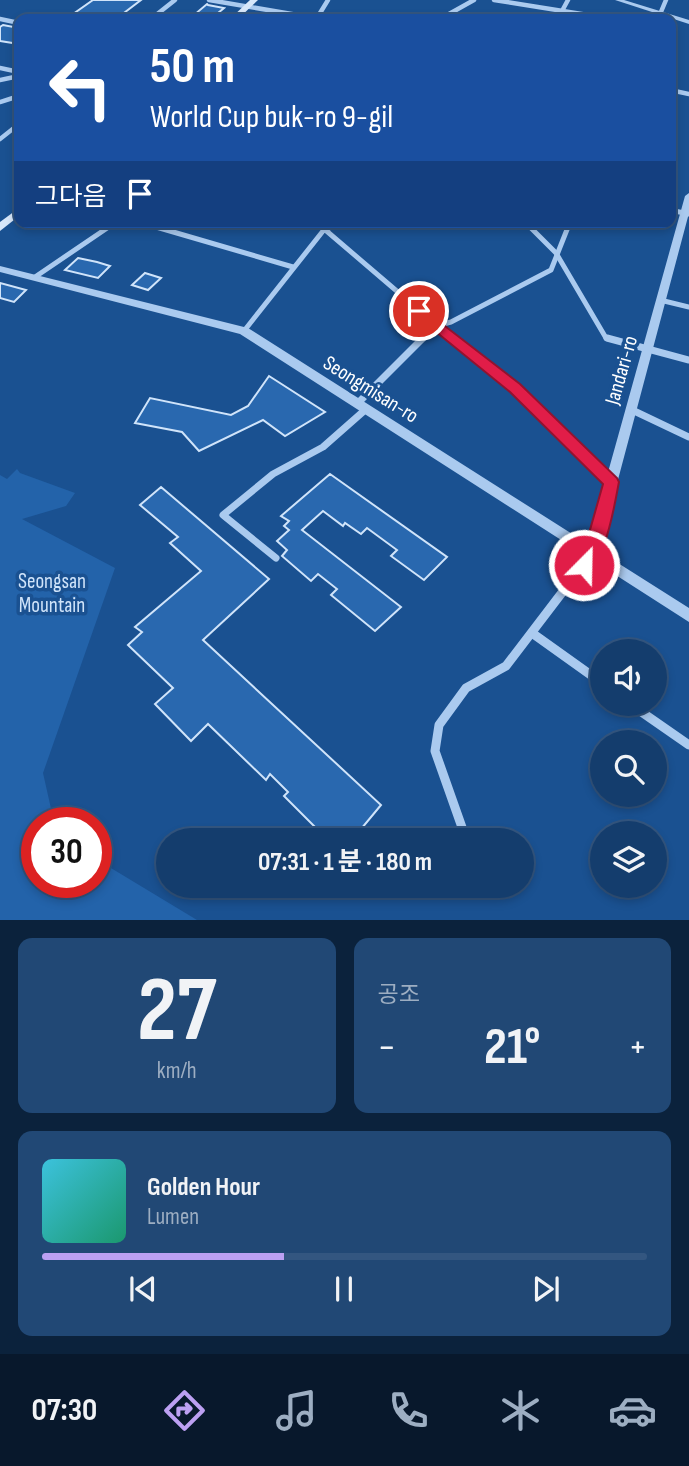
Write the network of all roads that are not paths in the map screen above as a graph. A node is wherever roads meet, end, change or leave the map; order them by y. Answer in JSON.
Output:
{"nodes":[{"id":1,"x":176,"y":0,"type":"edge"},
{"id":2,"x":209,"y":0,"type":"edge"},
{"id":3,"x":474,"y":0,"type":"edge"},
{"id":4,"x":494,"y":0,"type":"edge"},
{"id":5,"x":532,"y":0,"type":"edge"},
{"id":6,"x":568,"y":0,"type":"edge"},
{"id":7,"x":618,"y":0,"type":"edge"},
{"id":8,"x":252,"y":2,"type":"edge"},
{"id":9,"x":528,"y":6,"type":"junction"},
{"id":10,"x":562,"y":11,"type":"junction"},
{"id":11,"x":158,"y":14,"type":"edge"},
{"id":12,"x":299,"y":14,"type":"edge"},
{"id":13,"x":449,"y":14,"type":"edge"},
{"id":14,"x":581,"y":14,"type":"edge"},
{"id":15,"x":654,"y":14,"type":"edge"},
{"id":16,"x":14,"y":128,"type":"edge"},
{"id":17,"x":0,"y":139,"type":"edge"},
{"id":18,"x":689,"y":196,"type":"edge"},
{"id":19,"x":687,"y":213,"type":"edge"},
{"id":20,"x":14,"y":215,"type":"edge"},
{"id":21,"x":0,"y":228,"type":"edge"},
{"id":22,"x":107,"y":228,"type":"edge"},
{"id":23,"x":160,"y":228,"type":"edge"},
{"id":24,"x":321,"y":228,"type":"edge"},
{"id":25,"x":329,"y":228,"type":"edge"},
{"id":26,"x":531,"y":228,"type":"edge"},
{"id":27,"x":567,"y":228,"type":"edge"},
{"id":28,"x":323,"y":231,"type":"junction"},
{"id":29,"x":556,"y":253,"type":"junction"},
{"id":30,"x":293,"y":267,"type":"junction"},
{"id":31,"x":0,"y":269,"type":"edge"},
{"id":32,"x":35,"y":277,"type":"junction"},
{"id":33,"x":660,"y":300,"type":"junction"},
{"id":34,"x":689,"y":307,"type":"edge"},
{"id":35,"x":436,"y":326,"type":"junction"},
{"id":36,"x":244,"y":331,"type":"junction"},
{"id":37,"x":648,"y":349,"type":"junction"},
{"id":38,"x":689,"y":360,"type":"edge"},
{"id":39,"x":361,"y":407,"type":"junction"},
{"id":40,"x":630,"y":409,"type":"junction"},
{"id":41,"x":689,"y":437,"type":"edge"},
{"id":42,"x":611,"y":482,"type":"junction"},
{"id":43,"x":592,"y":554,"type":"junction"},
{"id":44,"x":276,"y":558,"type":"dead end"},
{"id":45,"x":689,"y":615,"type":"edge"},
{"id":46,"x":532,"y":633,"type":"junction"},
{"id":47,"x":590,"y":674,"type":"edge"},
{"id":48,"x":647,"y":716,"type":"edge"},
{"id":49,"x":689,"y":746,"type":"edge"},
{"id":50,"x":462,"y":828,"type":"edge"}],
"edges":[{"from":1,"to":11,"type":"street"},
{"from":2,"to":8,"type":"street"},
{"from":3,"to":13,"type":"street"},
{"from":4,"to":9,"type":"street"},
{"from":5,"to":9,"type":"street"},
{"from":6,"to":10,"type":"street"},
{"from":7,"to":15,"type":"street"},
{"from":8,"to":12,"type":"street"},
{"from":9,"to":10,"type":"street"},
{"from":10,"to":14,"type":"street"},
{"from":16,"to":17,"type":"street"},
{"from":18,"to":19,"type":"street","name":"Jandari-ro"},
{"from":19,"to":33,"type":"street","name":"Jandari-ro"},
{"from":20,"to":21,"type":"main road"},
{"from":22,"to":32,"type":"street"},
{"from":23,"to":30,"type":"street"},
{"from":24,"to":28,"type":"street"},
{"from":25,"to":28,"type":"street"},
{"from":26,"to":29,"type":"street"},
{"from":27,"to":29,"type":"street"},
{"from":28,"to":30,"type":"street"},
{"from":28,"to":35,"type":"street"},
{"from":29,"to":35,"type":"street"},
{"from":29,"to":37,"type":"street"},
{"from":30,"to":36,"type":"street"},
{"from":31,"to":32,"type":"street","name":"Seongmisan-ro"},
{"from":32,"to":36,"type":"street","name":"Seongmisan-ro"},
{"from":33,"to":34,"type":"street"},
{"from":33,"to":37,"type":"street","name":"Jandari-ro"},
{"from":35,"to":39,"type":"street"},
{"from":35,"to":42,"type":"street"},
{"from":36,"to":39,"type":"street","name":"Seongmisan-ro"},
{"from":37,"to":38,"type":"street"},
{"from":37,"to":40,"type":"street","name":"Jandari-ro"},
{"from":39,"to":43,"type":"street","name":"Seongmisan-ro"},
{"from":39,"to":44,"type":"street"},
{"from":40,"to":41,"type":"street"},
{"from":40,"to":42,"type":"street","name":"Jandari-ro"},
{"from":42,"to":43,"type":"street","name":"Jandari-ro"},
{"from":43,"to":45,"type":"street","name":"Seongmisan-ro"},
{"from":43,"to":46,"type":"street"},
{"from":46,"to":47,"type":"street"},
{"from":46,"to":50,"type":"street"},
{"from":48,"to":49,"type":"street"}]}
